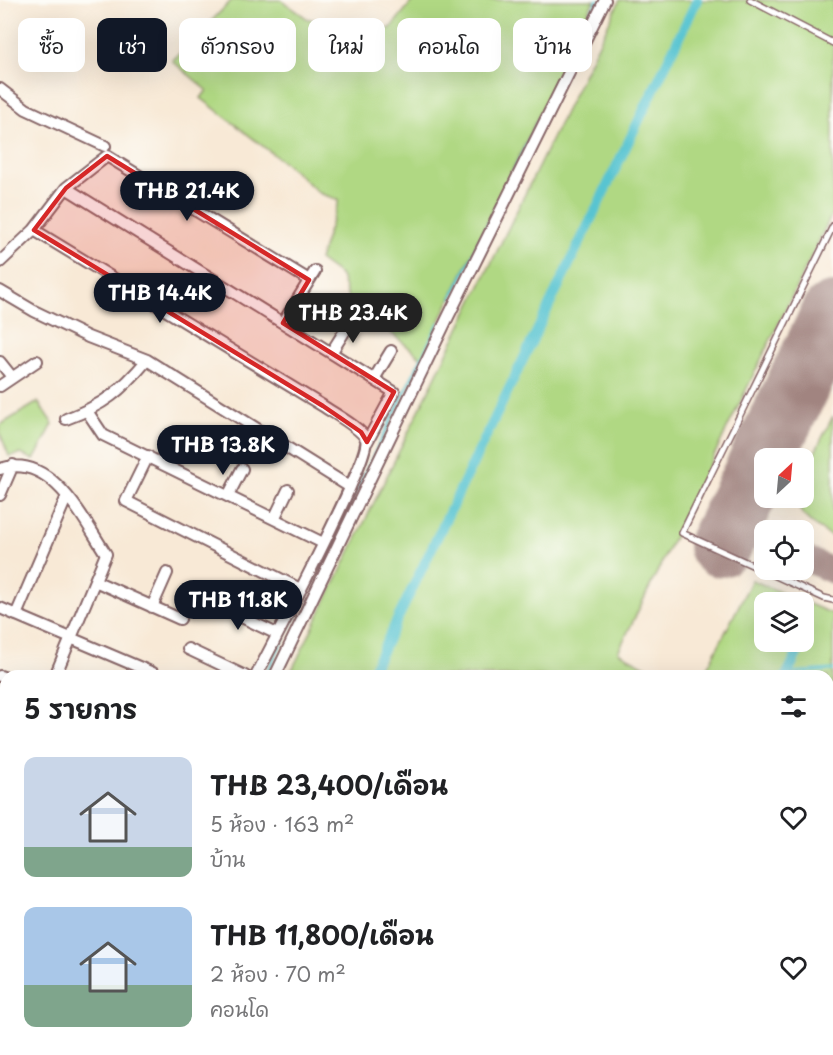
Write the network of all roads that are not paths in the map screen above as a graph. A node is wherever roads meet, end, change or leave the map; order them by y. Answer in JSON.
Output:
{"nodes":[{"id":1,"x":605,"y":0,"type":"edge"},
{"id":2,"x":750,"y":0,"type":"edge"},
{"id":3,"x":833,"y":43,"type":"edge"},
{"id":4,"x":0,"y":89,"type":"edge"},
{"id":5,"x":105,"y":146,"type":"dead end"},
{"id":6,"x":66,"y":188,"type":"junction"},
{"id":7,"x":833,"y":226,"type":"edge"},
{"id":8,"x":34,"y":230,"type":"junction"},
{"id":9,"x":0,"y":262,"type":"edge"},
{"id":10,"x":0,"y":291,"type":"edge"},
{"id":11,"x":351,"y":321,"type":"dead end"},
{"id":12,"x":283,"y":323,"type":"junction"},
{"id":13,"x":392,"y":351,"type":"dead end"},
{"id":14,"x":331,"y":353,"type":"junction"},
{"id":15,"x":147,"y":360,"type":"junction"},
{"id":16,"x":37,"y":361,"type":"dead end"},
{"id":17,"x":0,"y":362,"type":"edge"},
{"id":18,"x":12,"y":377,"type":"junction"},
{"id":19,"x":374,"y":379,"type":"junction"},
{"id":20,"x":0,"y":386,"type":"edge"},
{"id":21,"x":87,"y":411,"type":"junction"},
{"id":22,"x":66,"y":419,"type":"dead end"},
{"id":23,"x":367,"y":442,"type":"junction"},
{"id":24,"x":148,"y":456,"type":"junction"},
{"id":25,"x":13,"y":465,"type":"junction"},
{"id":26,"x":0,"y":469,"type":"edge"},
{"id":27,"x":242,"y":469,"type":"dead end"},
{"id":28,"x":350,"y":487,"type":"junction"},
{"id":29,"x":288,"y":490,"type":"dead end"},
{"id":30,"x":0,"y":495,"type":"edge"},
{"id":31,"x":68,"y":496,"type":"junction"},
{"id":32,"x":228,"y":496,"type":"junction"},
{"id":33,"x":274,"y":519,"type":"junction"},
{"id":34,"x":322,"y":543,"type":"junction"},
{"id":35,"x":166,"y":573,"type":"dead end"},
{"id":36,"x":95,"y":581,"type":"junction"},
{"id":37,"x":300,"y":589,"type":"junction"},
{"id":38,"x":833,"y":600,"type":"edge"},
{"id":39,"x":210,"y":602,"type":"dead end"},
{"id":40,"x":152,"y":607,"type":"junction"},
{"id":41,"x":0,"y":608,"type":"edge"},
{"id":42,"x":16,"y":615,"type":"junction"},
{"id":43,"x":180,"y":619,"type":"dead end"},
{"id":44,"x":277,"y":634,"type":"junction"},
{"id":45,"x":70,"y":638,"type":"junction"},
{"id":46,"x":188,"y":649,"type":"dead end"},
{"id":47,"x":57,"y":670,"type":"edge"},
{"id":48,"x":146,"y":670,"type":"edge"},
{"id":49,"x":232,"y":670,"type":"edge"},
{"id":50,"x":259,"y":670,"type":"edge"},
{"id":51,"x":278,"y":670,"type":"edge"}],
"edges":[{"from":1,"to":51,"type":"street"},
{"from":2,"to":3,"type":"lane"},
{"from":4,"to":5,"type":"street"},
{"from":6,"to":8,"type":"street"},
{"from":6,"to":12,"type":"street"},
{"from":6,"to":12,"type":"street"},
{"from":7,"to":38,"type":"lane"},
{"from":8,"to":9,"type":"street"},
{"from":8,"to":23,"type":"street"},
{"from":10,"to":15,"type":"street"},
{"from":11,"to":14,"type":"street"},
{"from":12,"to":14,"type":"street"},
{"from":13,"to":19,"type":"street"},
{"from":14,"to":19,"type":"street"},
{"from":15,"to":21,"type":"street"},
{"from":15,"to":28,"type":"street"},
{"from":16,"to":18,"type":"street"},
{"from":17,"to":18,"type":"street"},
{"from":18,"to":20,"type":"street"},
{"from":19,"to":23,"type":"street"},
{"from":21,"to":22,"type":"street"},
{"from":21,"to":24,"type":"street"},
{"from":23,"to":28,"type":"street"},
{"from":24,"to":32,"type":"street"},
{"from":24,"to":37,"type":"street"},
{"from":25,"to":26,"type":"street"},
{"from":25,"to":30,"type":"street"},
{"from":25,"to":31,"type":"street"},
{"from":27,"to":32,"type":"street"},
{"from":28,"to":34,"type":"street"},
{"from":29,"to":33,"type":"street"},
{"from":31,"to":36,"type":"street"},
{"from":31,"to":42,"type":"street"},
{"from":32,"to":33,"type":"street"},
{"from":33,"to":34,"type":"street"},
{"from":34,"to":37,"type":"street"},
{"from":35,"to":40,"type":"street"},
{"from":36,"to":40,"type":"street"},
{"from":36,"to":45,"type":"street"},
{"from":37,"to":44,"type":"street"},
{"from":39,"to":44,"type":"street"},
{"from":40,"to":43,"type":"street"},
{"from":41,"to":42,"type":"street"},
{"from":42,"to":45,"type":"street"},
{"from":44,"to":50,"type":"street"},
{"from":45,"to":47,"type":"street"},
{"from":45,"to":48,"type":"street"},
{"from":46,"to":49,"type":"street"}]}
